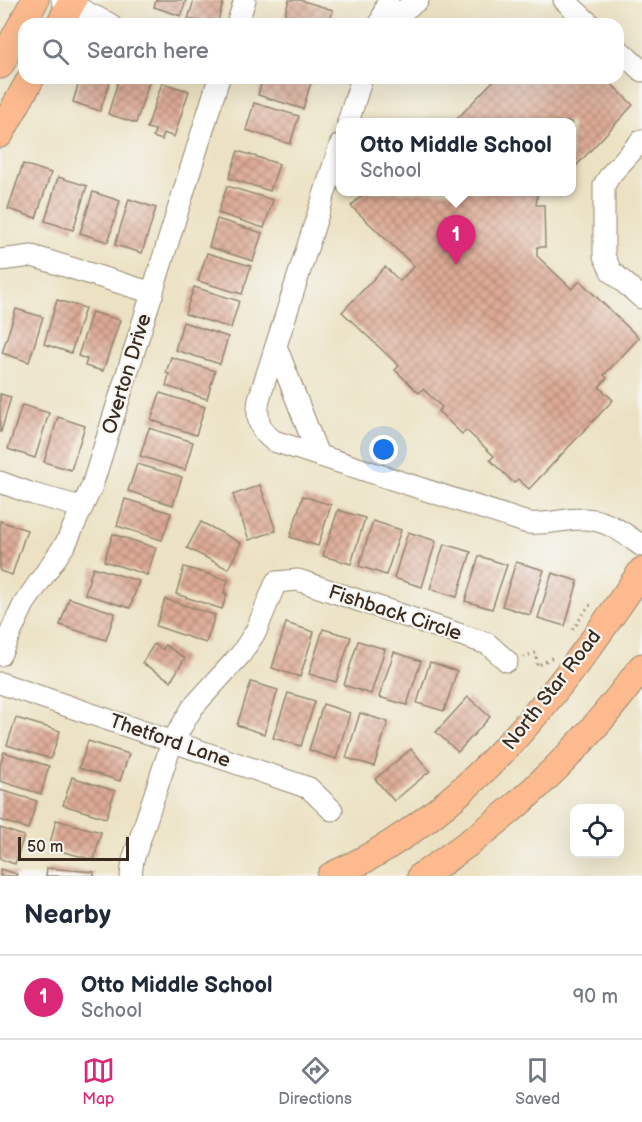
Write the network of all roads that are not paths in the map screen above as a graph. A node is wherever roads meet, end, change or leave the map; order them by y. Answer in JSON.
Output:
{"nodes":[{"id":1,"x":35,"y":0,"type":"edge"},
{"id":2,"x":245,"y":0,"type":"edge"},
{"id":3,"x":388,"y":0,"type":"edge"},
{"id":4,"x":418,"y":0,"type":"edge"},
{"id":5,"x":564,"y":0,"type":"edge"},
{"id":6,"x":66,"y":7,"type":"edge"},
{"id":7,"x":25,"y":18,"type":"edge"},
{"id":8,"x":94,"y":18,"type":"edge"},
{"id":9,"x":239,"y":18,"type":"edge"},
{"id":10,"x":382,"y":18,"type":"edge"},
{"id":11,"x":393,"y":18,"type":"edge"},
{"id":12,"x":584,"y":18,"type":"edge"},
{"id":13,"x":18,"y":31,"type":"edge"},
{"id":14,"x":624,"y":54,"type":"edge"},
{"id":15,"x":0,"y":64,"type":"edge"},
{"id":16,"x":642,"y":71,"type":"edge"},
{"id":17,"x":28,"y":84,"type":"edge"},
{"id":18,"x":217,"y":84,"type":"edge"},
{"id":19,"x":360,"y":84,"type":"edge"},
{"id":20,"x":350,"y":118,"type":"edge"},
{"id":21,"x":0,"y":134,"type":"edge"},
{"id":22,"x":642,"y":140,"type":"edge"},
{"id":23,"x":336,"y":158,"type":"edge"},
{"id":24,"x":0,"y":260,"type":"edge"},
{"id":25,"x":153,"y":293,"type":"junction"},
{"id":26,"x":642,"y":298,"type":"edge"},
{"id":27,"x":276,"y":346,"type":"junction"},
{"id":28,"x":318,"y":455,"type":"junction"},
{"id":29,"x":0,"y":482,"type":"edge"},
{"id":30,"x":81,"y":507,"type":"junction"},
{"id":31,"x":642,"y":546,"type":"edge"},
{"id":32,"x":642,"y":571,"type":"edge"},
{"id":33,"x":0,"y":655,"type":"edge"},
{"id":34,"x":507,"y":661,"type":"road end"},
{"id":35,"x":642,"y":667,"type":"edge"},
{"id":36,"x":0,"y":683,"type":"edge"},
{"id":37,"x":172,"y":742,"type":"junction"},
{"id":38,"x":332,"y":810,"type":"dead end"},
{"id":39,"x":130,"y":876,"type":"edge"},
{"id":40,"x":331,"y":876,"type":"edge"},
{"id":41,"x":421,"y":876,"type":"edge"}],
"edges":[{"from":1,"to":7,"type":"main road"},
{"from":2,"to":9,"type":"street"},
{"from":3,"to":10,"type":"street"},
{"from":4,"to":11,"type":"street"},
{"from":5,"to":12,"type":"street"},
{"from":6,"to":8,"type":"street"},
{"from":13,"to":15,"type":"main road"},
{"from":14,"to":16,"type":"street"},
{"from":17,"to":21,"type":"main road"},
{"from":18,"to":25,"type":"street","name":"Overton Drive"},
{"from":19,"to":20,"type":"street"},
{"from":22,"to":26,"type":"street"},
{"from":23,"to":27,"type":"street"},
{"from":24,"to":25,"type":"street"},
{"from":25,"to":30,"type":"street","name":"Overton Drive"},
{"from":27,"to":28,"type":"street"},
{"from":27,"to":28,"type":"street"},
{"from":28,"to":31,"type":"street"},
{"from":29,"to":30,"type":"street"},
{"from":30,"to":33,"type":"street","name":"Overton Drive"},
{"from":32,"to":40,"type":"main road","name":"North Star Road"},
{"from":34,"to":37,"type":"street","name":"Fishback Circle"},
{"from":35,"to":41,"type":"main road"},
{"from":36,"to":37,"type":"street","name":"Thetford Lane"},
{"from":37,"to":38,"type":"street","name":"Thetford Lane"},
{"from":37,"to":39,"type":"street"}]}
